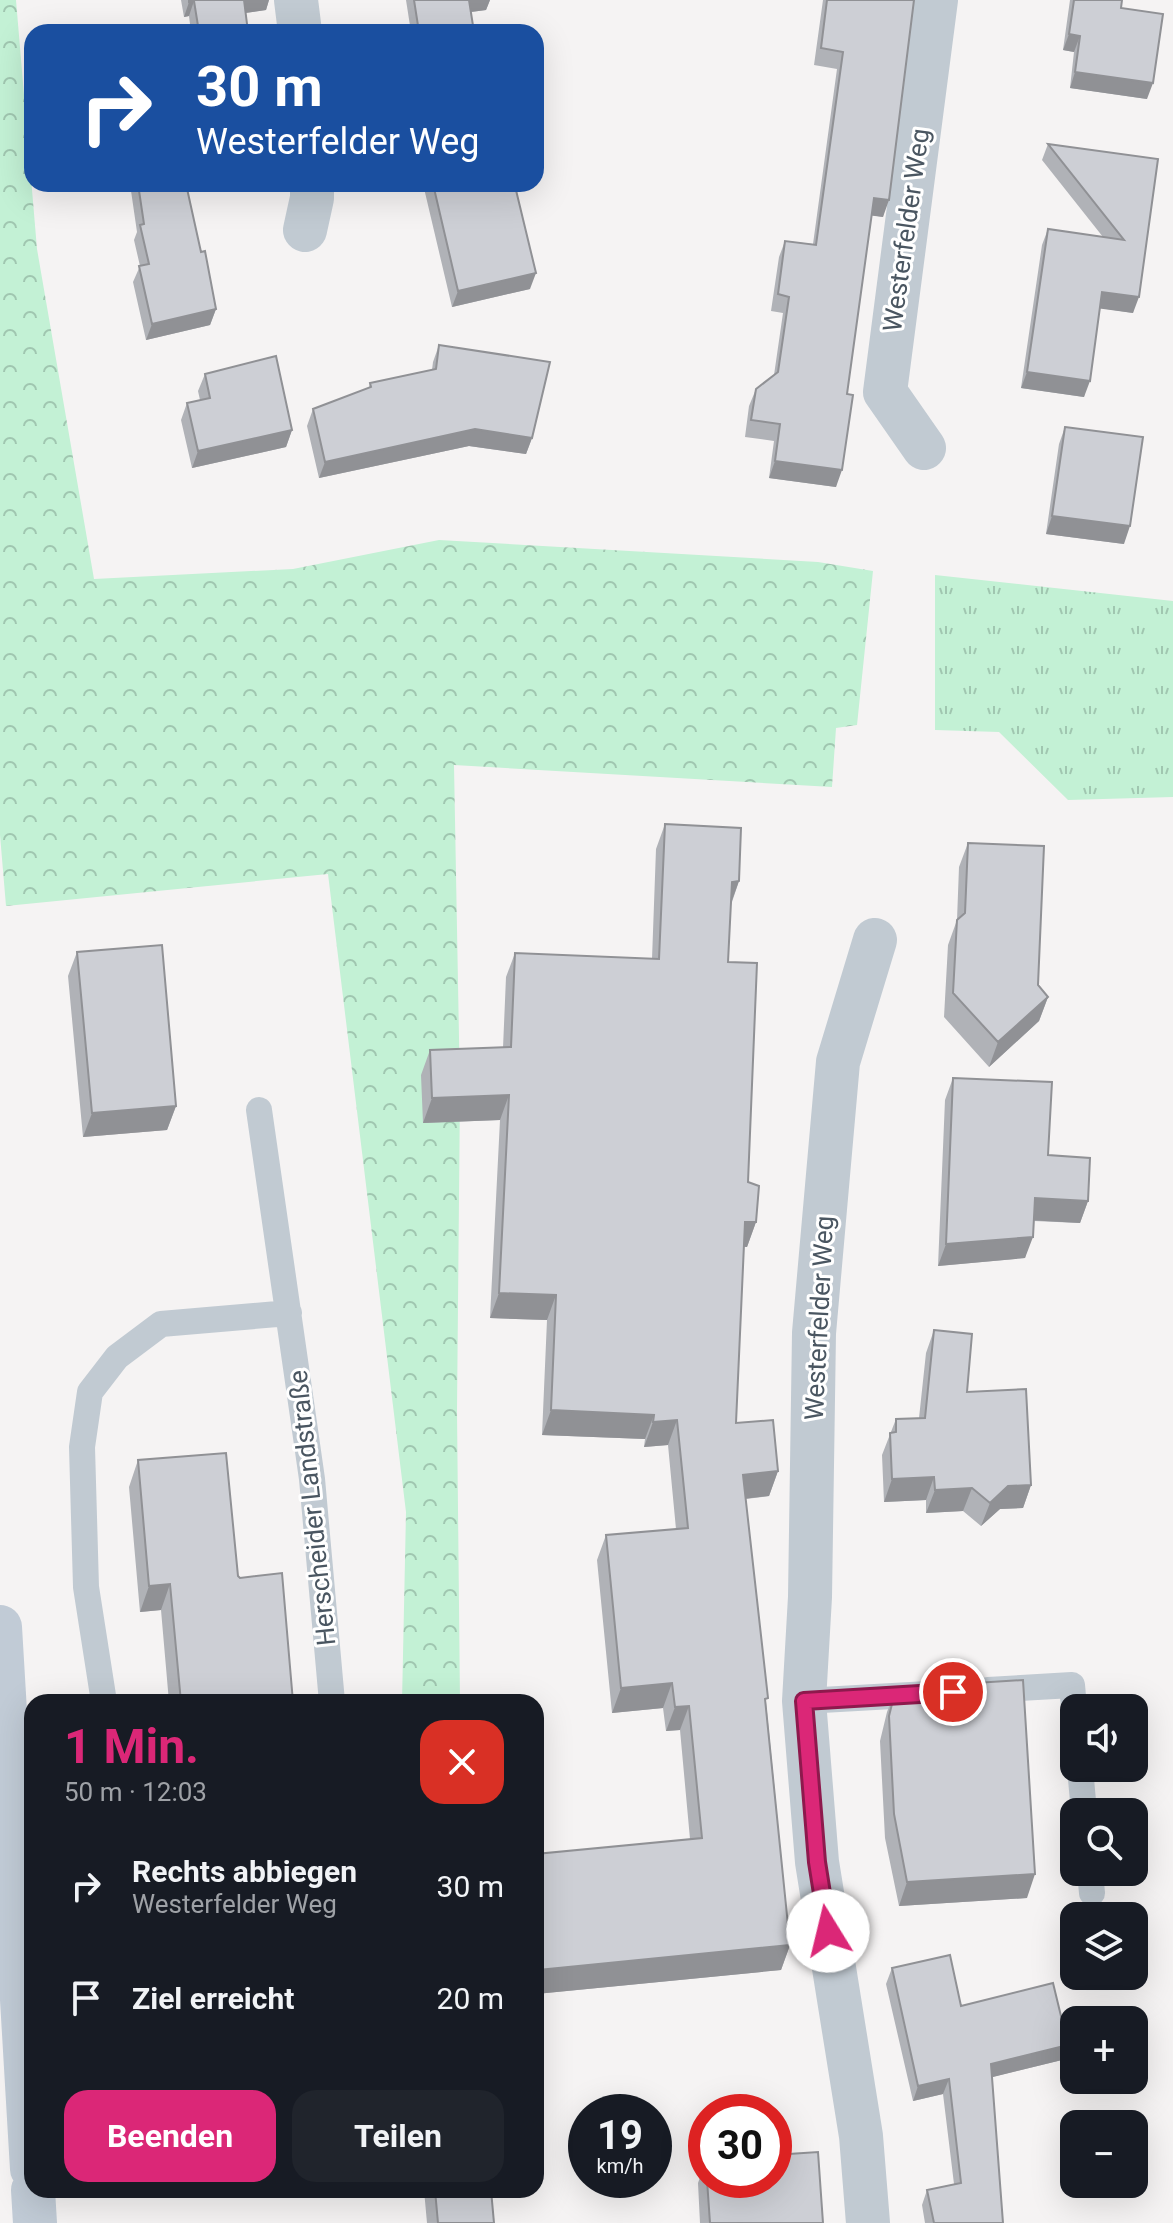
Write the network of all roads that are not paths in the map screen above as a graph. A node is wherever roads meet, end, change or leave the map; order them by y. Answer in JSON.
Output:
{"nodes":[{"id":1,"x":296,"y":0,"type":"edge"},
{"id":2,"x":936,"y":0,"type":"edge"},
{"id":3,"x":299,"y":24,"type":"edge"},
{"id":4,"x":312,"y":192,"type":"edge"},
{"id":5,"x":305,"y":230,"type":"dead end"},
{"id":6,"x":924,"y":448,"type":"dead end"},
{"id":7,"x":875,"y":940,"type":"dead end"},
{"id":8,"x":259,"y":1110,"type":"dead end"},
{"id":9,"x":289,"y":1313,"type":"junction"},
{"id":10,"x":0,"y":1627,"type":"edge"},
{"id":11,"x":103,"y":1694,"type":"edge"},
{"id":12,"x":331,"y":1694,"type":"edge"},
{"id":13,"x":1073,"y":1694,"type":"edge"},
{"id":14,"x":804,"y":1701,"type":"junction"},
{"id":15,"x":24,"y":1984,"type":"edge"},
{"id":16,"x":33,"y":2198,"type":"edge"},
{"id":17,"x":35,"y":2223,"type":"edge"},
{"id":18,"x":868,"y":2223,"type":"edge"}],
"edges":[{"from":1,"to":3,"type":"street"},
{"from":2,"to":6,"type":"street","name":"Westerfelder Weg"},
{"from":4,"to":5,"type":"street"},
{"from":7,"to":14,"type":"street","name":"Westerfelder Weg"},
{"from":8,"to":9,"type":"lane","name":"Herscheider Landstraße"},
{"from":9,"to":11,"type":"lane"},
{"from":9,"to":12,"type":"lane","name":"Herscheider Landstraße"},
{"from":10,"to":15,"type":"main road"},
{"from":13,"to":14,"type":"lane"},
{"from":14,"to":18,"type":"street","name":"Westerfelder Weg"},
{"from":16,"to":17,"type":"main road"}]}
